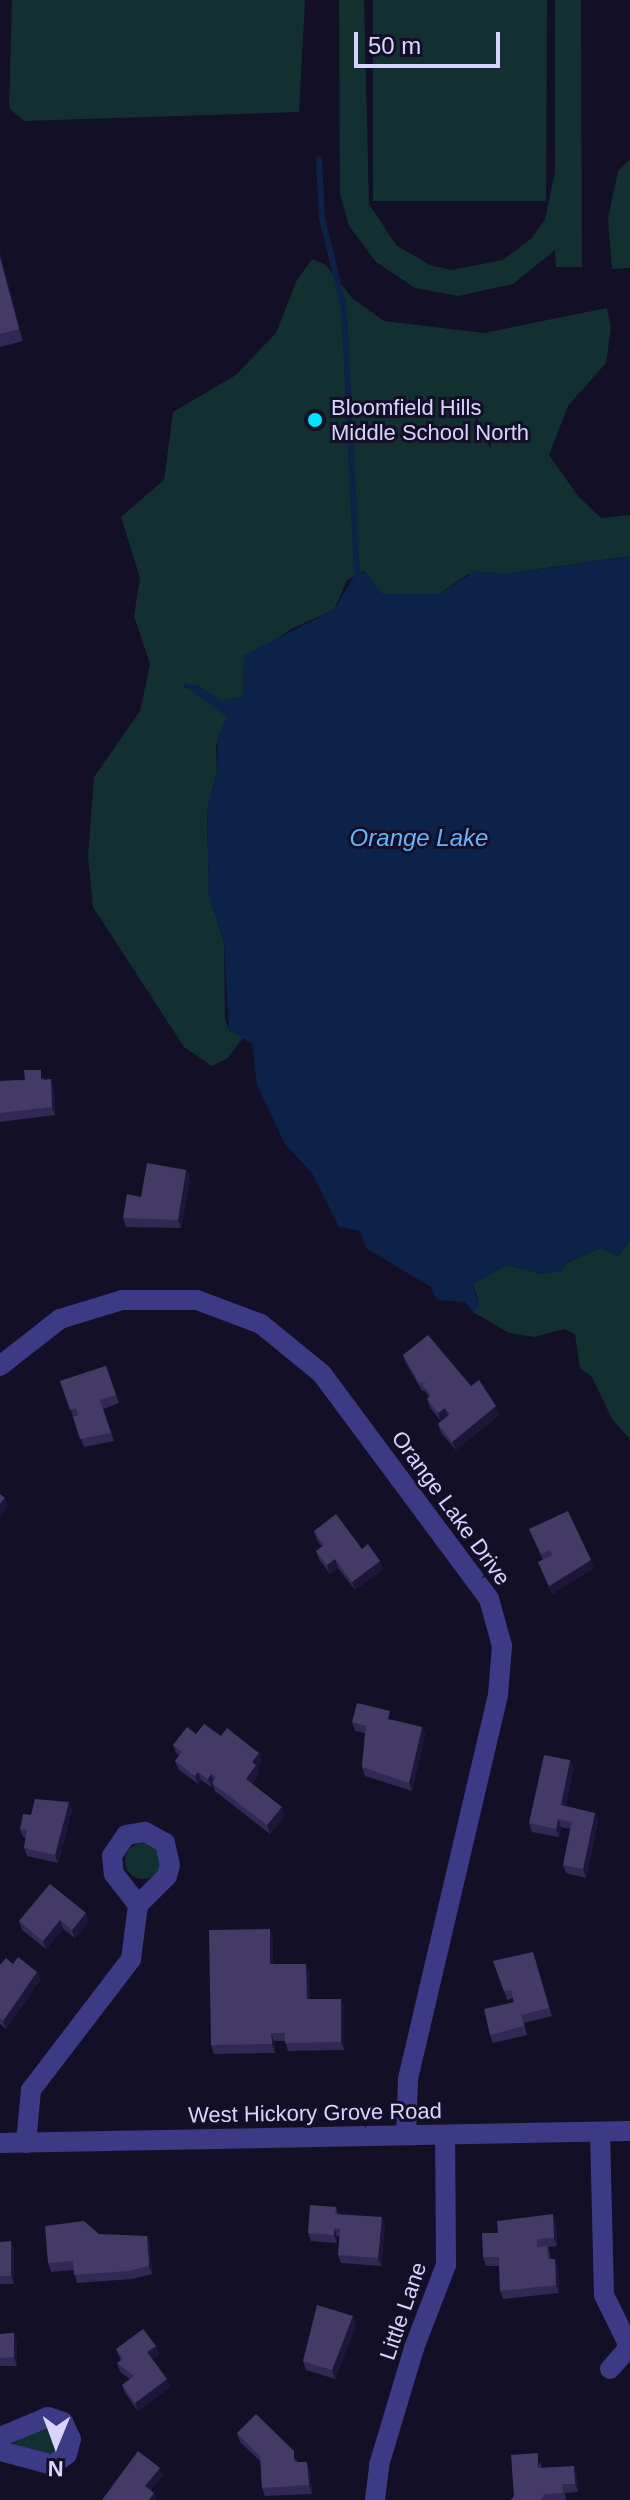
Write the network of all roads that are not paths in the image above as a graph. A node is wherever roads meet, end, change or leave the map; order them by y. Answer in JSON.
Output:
{"nodes":[{"id":1,"x":0,"y":1366,"type":"edge"},
{"id":2,"x":138,"y":1905,"type":"dead end"},
{"id":3,"x":630,"y":2131,"type":"edge"},
{"id":4,"x":600,"y":2132,"type":"junction"},
{"id":5,"x":406,"y":2135,"type":"junction"},
{"id":6,"x":445,"y":2135,"type":"junction"},
{"id":7,"x":0,"y":2143,"type":"edge"},
{"id":8,"x":26,"y":2143,"type":"junction"},
{"id":9,"x":629,"y":2346,"type":"edge"},
{"id":10,"x":610,"y":2369,"type":"dead end"},
{"id":11,"x":0,"y":2437,"type":"edge"},
{"id":12,"x":0,"y":2451,"type":"edge"},
{"id":13,"x":375,"y":2500,"type":"edge"}],
"edges":[{"from":1,"to":5,"type":"street","name":"Orange Lake Drive"},
{"from":2,"to":8,"type":"street"},
{"from":3,"to":4,"type":"street","name":"West Hickory Grove Road"},
{"from":4,"to":6,"type":"street","name":"West Hickory Grove Road"},
{"from":4,"to":9,"type":"street"},
{"from":5,"to":6,"type":"street","name":"West Hickory Grove Road"},
{"from":5,"to":8,"type":"street","name":"West Hickory Grove Road"},
{"from":6,"to":13,"type":"street","name":"Little Lane"},
{"from":7,"to":8,"type":"street","name":"West Hickory Grove Road"},
{"from":9,"to":10,"type":"street"},
{"from":11,"to":12,"type":"street"}]}
